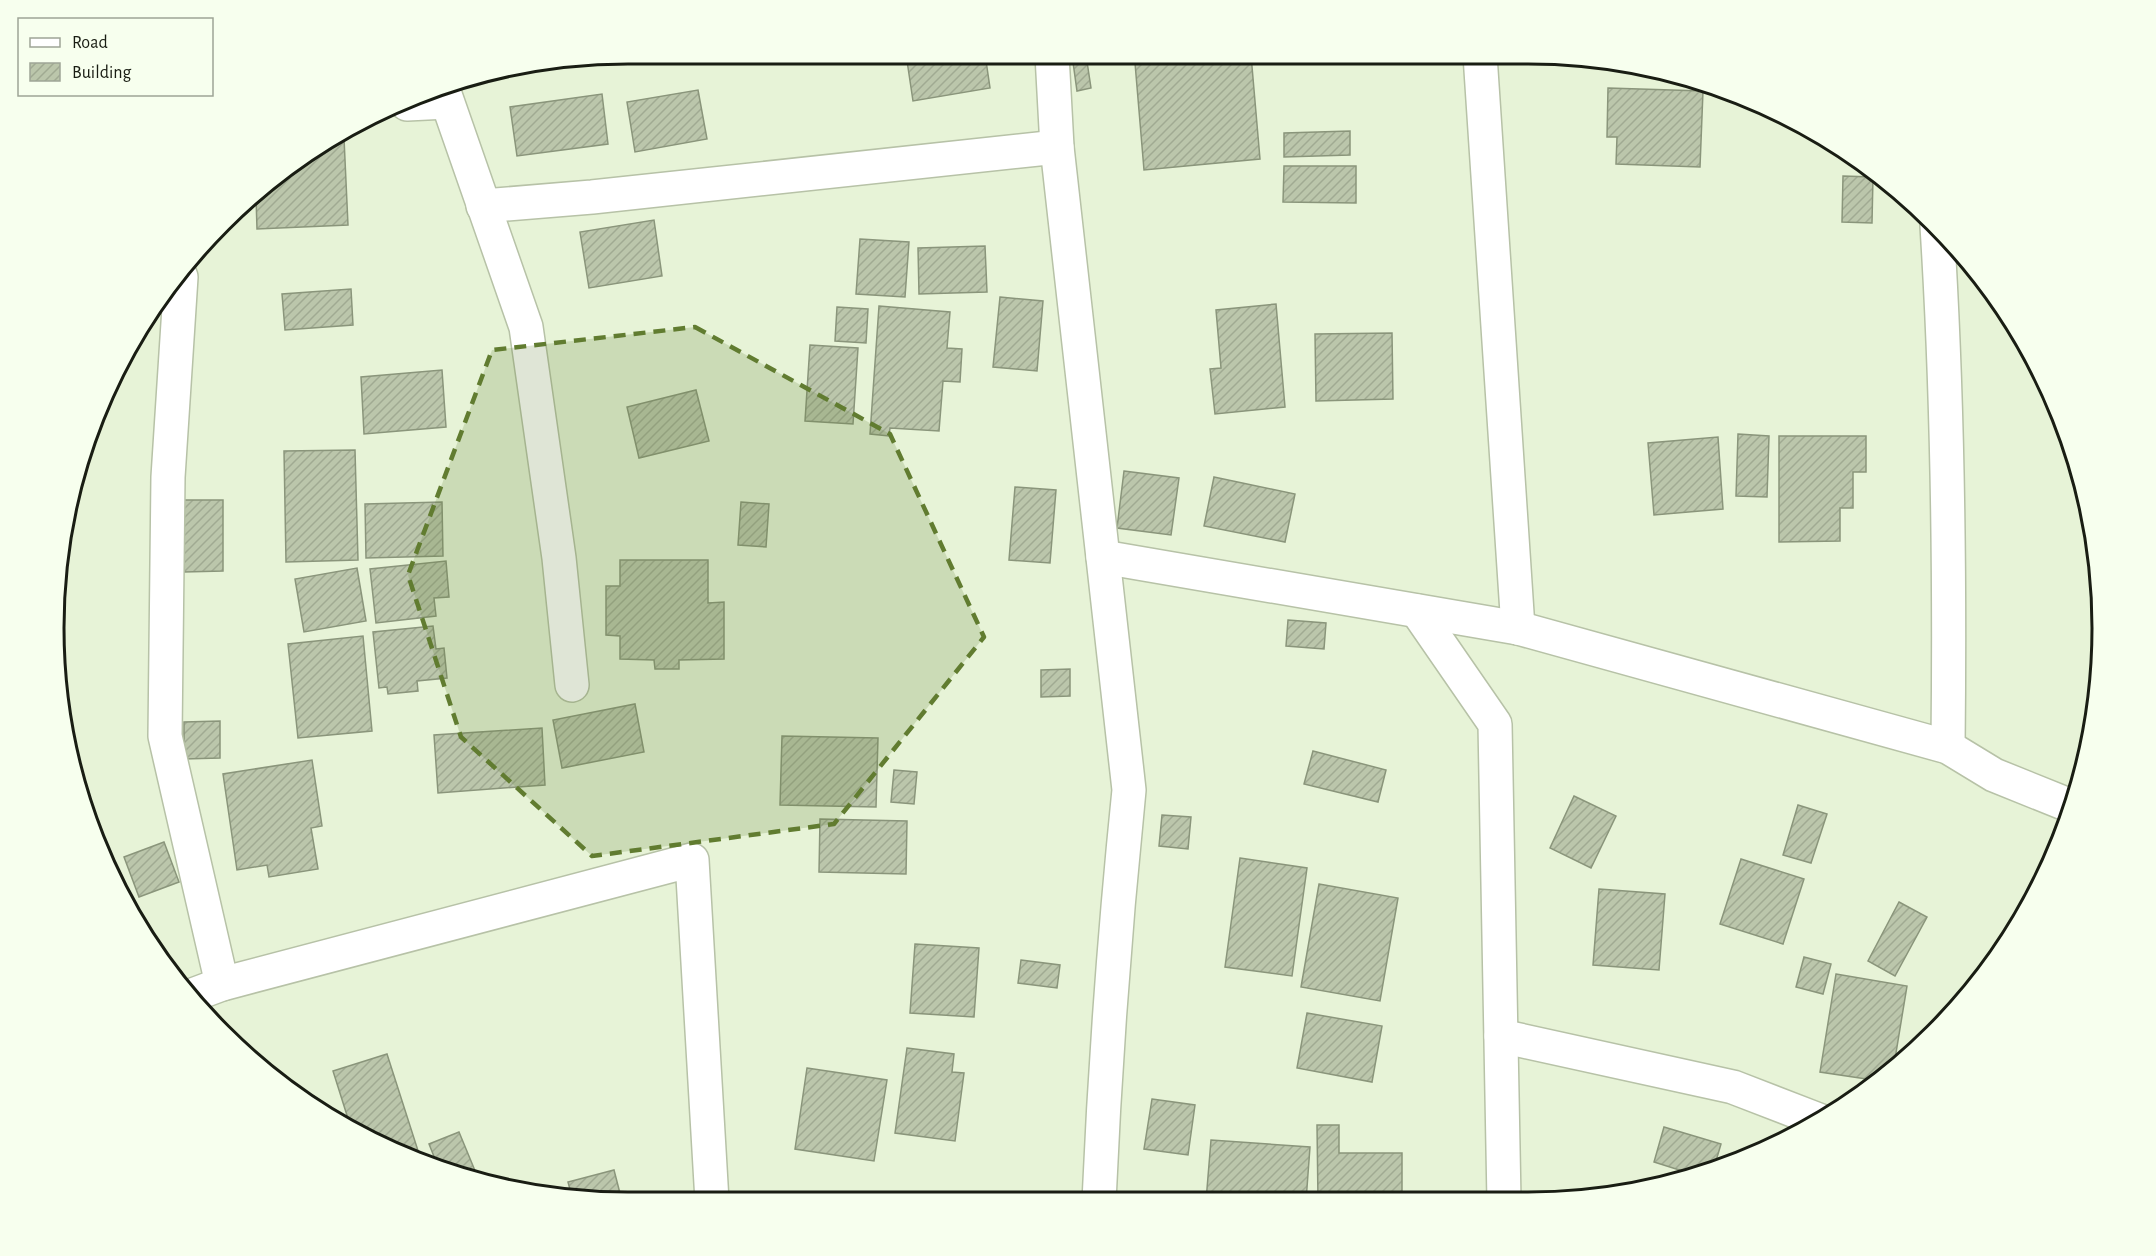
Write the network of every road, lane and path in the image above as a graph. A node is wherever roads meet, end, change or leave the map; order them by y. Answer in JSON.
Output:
{"nodes":[{"id":1,"x":1052,"y":64,"type":"edge"},
{"id":2,"x":1481,"y":64,"type":"edge"},
{"id":3,"x":444,"y":95,"type":"edge"},
{"id":4,"x":1057,"y":147,"type":"junction"},
{"id":5,"x":483,"y":206,"type":"junction"},
{"id":6,"x":1938,"y":242,"type":"edge"},
{"id":7,"x":180,"y":286,"type":"edge"},
{"id":8,"x":1103,"y":556,"type":"junction"},
{"id":9,"x":1417,"y":611,"type":"junction"},
{"id":10,"x":1518,"y":628,"type":"junction"},
{"id":11,"x":572,"y":685,"type":"dead end"},
{"id":12,"x":1948,"y":747,"type":"junction"},
{"id":13,"x":2064,"y":803,"type":"edge"},
{"id":14,"x":222,"y":984,"type":"junction"},
{"id":15,"x":198,"y":993,"type":"edge"},
{"id":16,"x":1501,"y":1036,"type":"junction"},
{"id":17,"x":1810,"y":1116,"type":"edge"},
{"id":18,"x":711,"y":1192,"type":"edge"},
{"id":19,"x":1099,"y":1192,"type":"edge"},
{"id":20,"x":1504,"y":1192,"type":"edge"}],
"edges":[{"from":1,"to":4,"type":"street"},
{"from":2,"to":10,"type":"street"},
{"from":3,"to":5,"type":"street"},
{"from":4,"to":5,"type":"street"},
{"from":4,"to":8,"type":"street"},
{"from":5,"to":11,"type":"street"},
{"from":6,"to":12,"type":"street"},
{"from":7,"to":14,"type":"street"},
{"from":8,"to":9,"type":"street"},
{"from":8,"to":19,"type":"street"},
{"from":9,"to":10,"type":"street"},
{"from":9,"to":16,"type":"street"},
{"from":10,"to":12,"type":"street"},
{"from":12,"to":13,"type":"street"},
{"from":14,"to":15,"type":"street"},
{"from":14,"to":18,"type":"street"},
{"from":16,"to":17,"type":"street"},
{"from":16,"to":20,"type":"street"}]}
